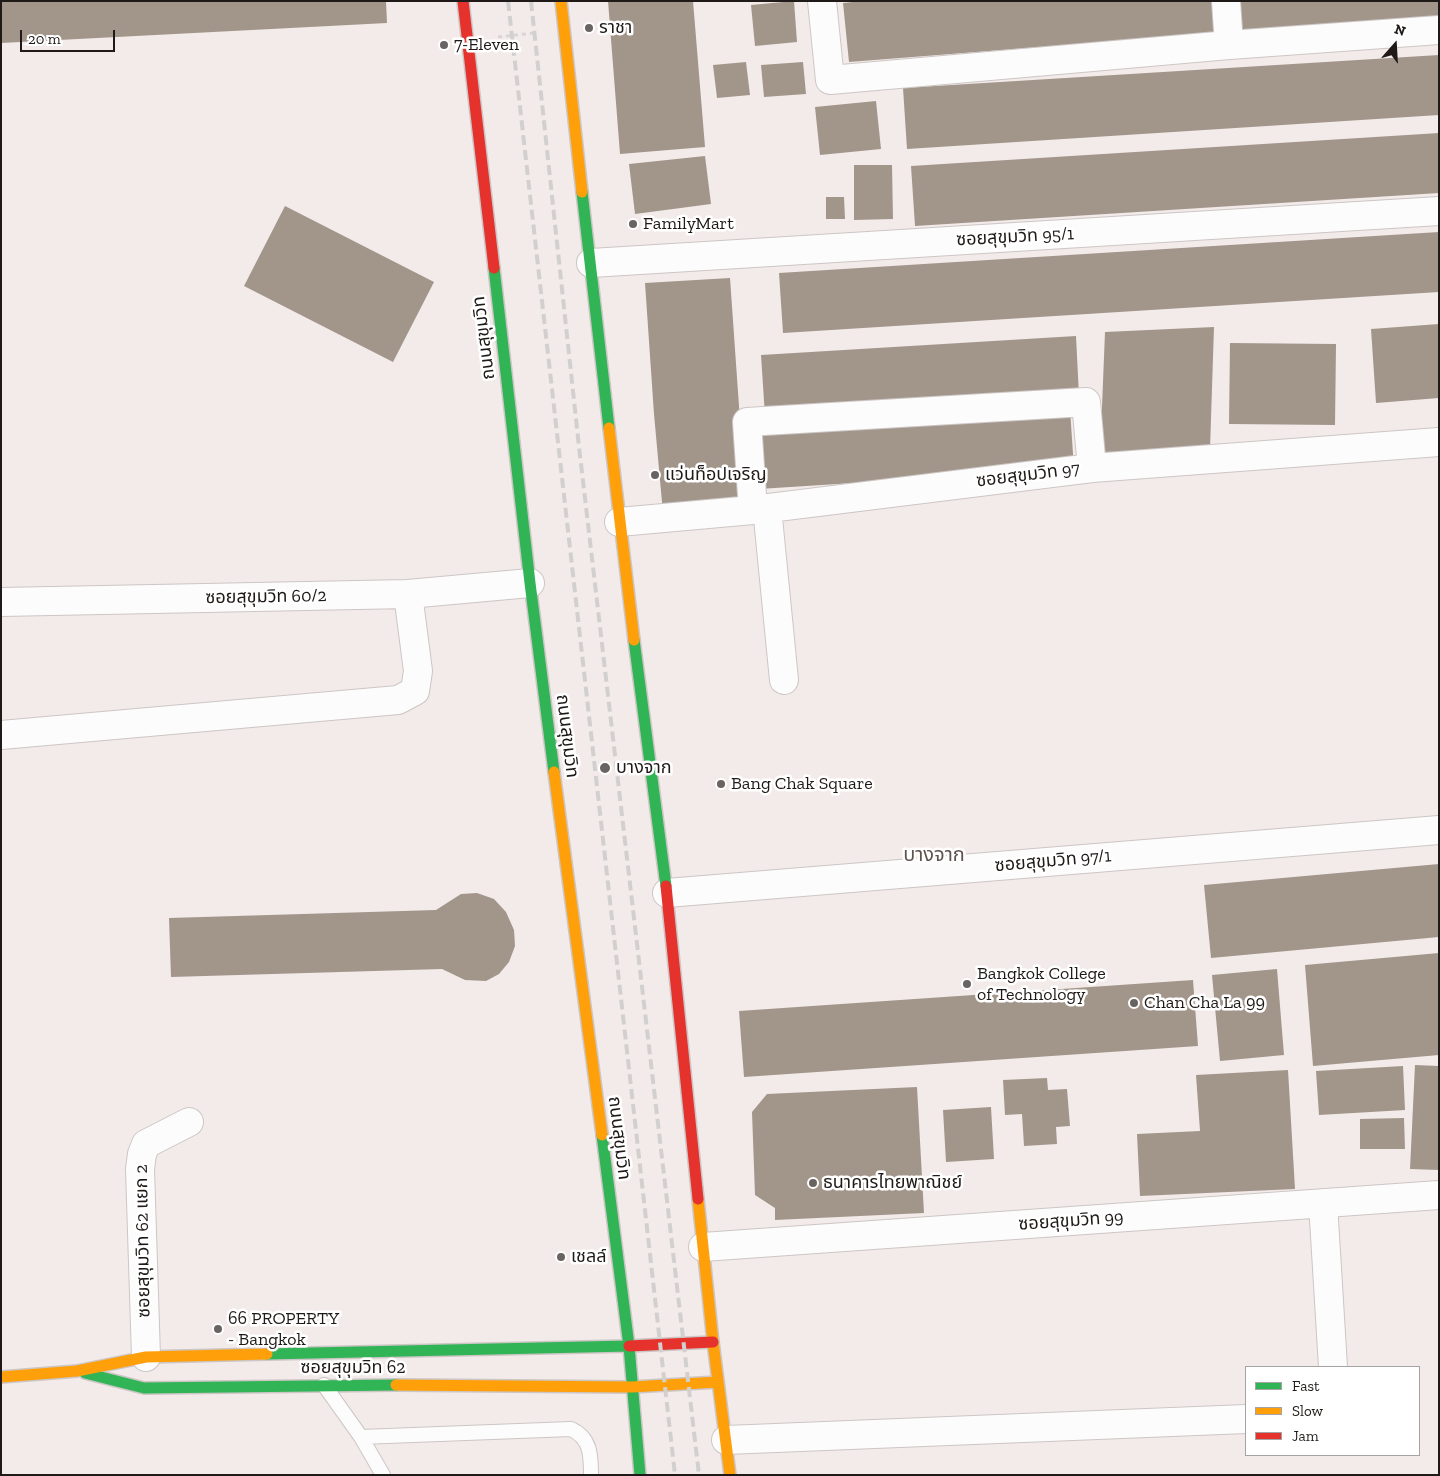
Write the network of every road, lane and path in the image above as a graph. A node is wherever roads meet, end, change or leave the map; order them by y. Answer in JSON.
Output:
{"nodes":[{"id":1,"x":463,"y":1,"type":"edge"},
{"id":2,"x":561,"y":1,"type":"edge"},
{"id":3,"x":822,"y":1,"type":"edge"},
{"id":4,"x":1226,"y":1,"type":"edge"},
{"id":5,"x":564,"y":30,"type":"junction"},
{"id":6,"x":1439,"y":30,"type":"edge"},
{"id":7,"x":467,"y":40,"type":"junction"},
{"id":8,"x":1229,"y":45,"type":"junction"},
{"id":9,"x":1439,"y":211,"type":"edge"},
{"id":10,"x":591,"y":263,"type":"junction"},
{"id":11,"x":1439,"y":442,"type":"edge"},
{"id":12,"x":1092,"y":468,"type":"junction"},
{"id":13,"x":760,"y":509,"type":"junction"},
{"id":14,"x":619,"y":522,"type":"junction"},
{"id":15,"x":530,"y":583,"type":"junction"},
{"id":16,"x":408,"y":594,"type":"junction"},
{"id":17,"x":1,"y":602,"type":"edge"},
{"id":18,"x":784,"y":680,"type":"dead end"},
{"id":19,"x":1,"y":735,"type":"edge"},
{"id":20,"x":1439,"y":830,"type":"edge"},
{"id":21,"x":667,"y":892,"type":"junction"},
{"id":22,"x":189,"y":1122,"type":"dead end"},
{"id":23,"x":1439,"y":1194,"type":"edge"},
{"id":24,"x":1323,"y":1203,"type":"junction"},
{"id":25,"x":703,"y":1247,"type":"junction"},
{"id":26,"x":713,"y":1342,"type":"junction"},
{"id":27,"x":629,"y":1346,"type":"junction"},
{"id":28,"x":146,"y":1357,"type":"junction"},
{"id":29,"x":1333,"y":1366,"type":"edge"},
{"id":30,"x":77,"y":1371,"type":"junction"},
{"id":31,"x":1,"y":1377,"type":"edge"},
{"id":32,"x":718,"y":1382,"type":"junction"},
{"id":33,"x":324,"y":1385,"type":"junction"},
{"id":34,"x":632,"y":1387,"type":"junction"},
{"id":35,"x":1245,"y":1419,"type":"edge"},
{"id":36,"x":361,"y":1437,"type":"junction"},
{"id":37,"x":726,"y":1440,"type":"junction"},
{"id":38,"x":591,"y":1474,"type":"edge"},
{"id":39,"x":383,"y":1475,"type":"edge"},
{"id":40,"x":640,"y":1475,"type":"edge"},
{"id":41,"x":730,"y":1475,"type":"edge"}],
"edges":[{"from":1,"to":7,"type":"main road","name":"ถนนสุขุมวิท"},
{"from":2,"to":5,"type":"main road"},
{"from":3,"to":8,"type":"street"},
{"from":4,"to":8,"type":"street"},
{"from":5,"to":7,"type":"path"},
{"from":5,"to":10,"type":"main road"},
{"from":6,"to":8,"type":"street"},
{"from":7,"to":15,"type":"main road","name":"ถนนสุขุมวิท"},
{"from":9,"to":10,"type":"street","name":"ซอยสุขุมวิท 95/1"},
{"from":10,"to":14,"type":"main road"},
{"from":11,"to":12,"type":"street","name":"ซอยสุขุมวิท 97"},
{"from":12,"to":13,"type":"street","name":"ซอยสุขุมวิท 97"},
{"from":12,"to":13,"type":"street"},
{"from":13,"to":14,"type":"street","name":"ซอยสุขุมวิท 97"},
{"from":13,"to":18,"type":"street"},
{"from":14,"to":21,"type":"main road"},
{"from":15,"to":16,"type":"street","name":"ซอยสุขุมวิท 60/2"},
{"from":15,"to":27,"type":"main road","name":"ถนนสุขุมวิท"},
{"from":16,"to":17,"type":"street","name":"ซอยสุขุมวิท 60/2"},
{"from":16,"to":19,"type":"street"},
{"from":20,"to":21,"type":"street","name":"ซอยสุขุมวิท 97/1"},
{"from":21,"to":25,"type":"main road"},
{"from":22,"to":28,"type":"street","name":"ซอยสุขุมวิท 62 แยก 2"},
{"from":23,"to":24,"type":"street","name":"ซอยสุขุมวิท 99"},
{"from":24,"to":25,"type":"street","name":"ซอยสุขุมวิท 99"},
{"from":24,"to":29,"type":"street"},
{"from":25,"to":26,"type":"main road"},
{"from":26,"to":27,"type":"main road","name":"ซอยสุขุมวิท 62"},
{"from":26,"to":32,"type":"main road"},
{"from":27,"to":28,"type":"main road","name":"ซอยสุขุมวิท 62"},
{"from":27,"to":34,"type":"main road","name":"ถนนสุขุมวิท"},
{"from":28,"to":30,"type":"main road","name":"ซอยสุขุมวิท 62"},
{"from":30,"to":31,"type":"main road","name":"ซอยสุขุมวิท 62"},
{"from":30,"to":33,"type":"main road","name":"ซอยสุขุมวิท 62"},
{"from":32,"to":34,"type":"main road","name":"ซอยสุขุมวิท 62"},
{"from":32,"to":37,"type":"main road"},
{"from":33,"to":34,"type":"main road","name":"ซอยสุขุมวิท 62"},
{"from":33,"to":36,"type":"lane"},
{"from":34,"to":40,"type":"main road","name":"ถนนสุขุมวิท"},
{"from":35,"to":37,"type":"street"},
{"from":36,"to":38,"type":"lane"},
{"from":36,"to":39,"type":"lane"},
{"from":37,"to":41,"type":"main road"}]}
